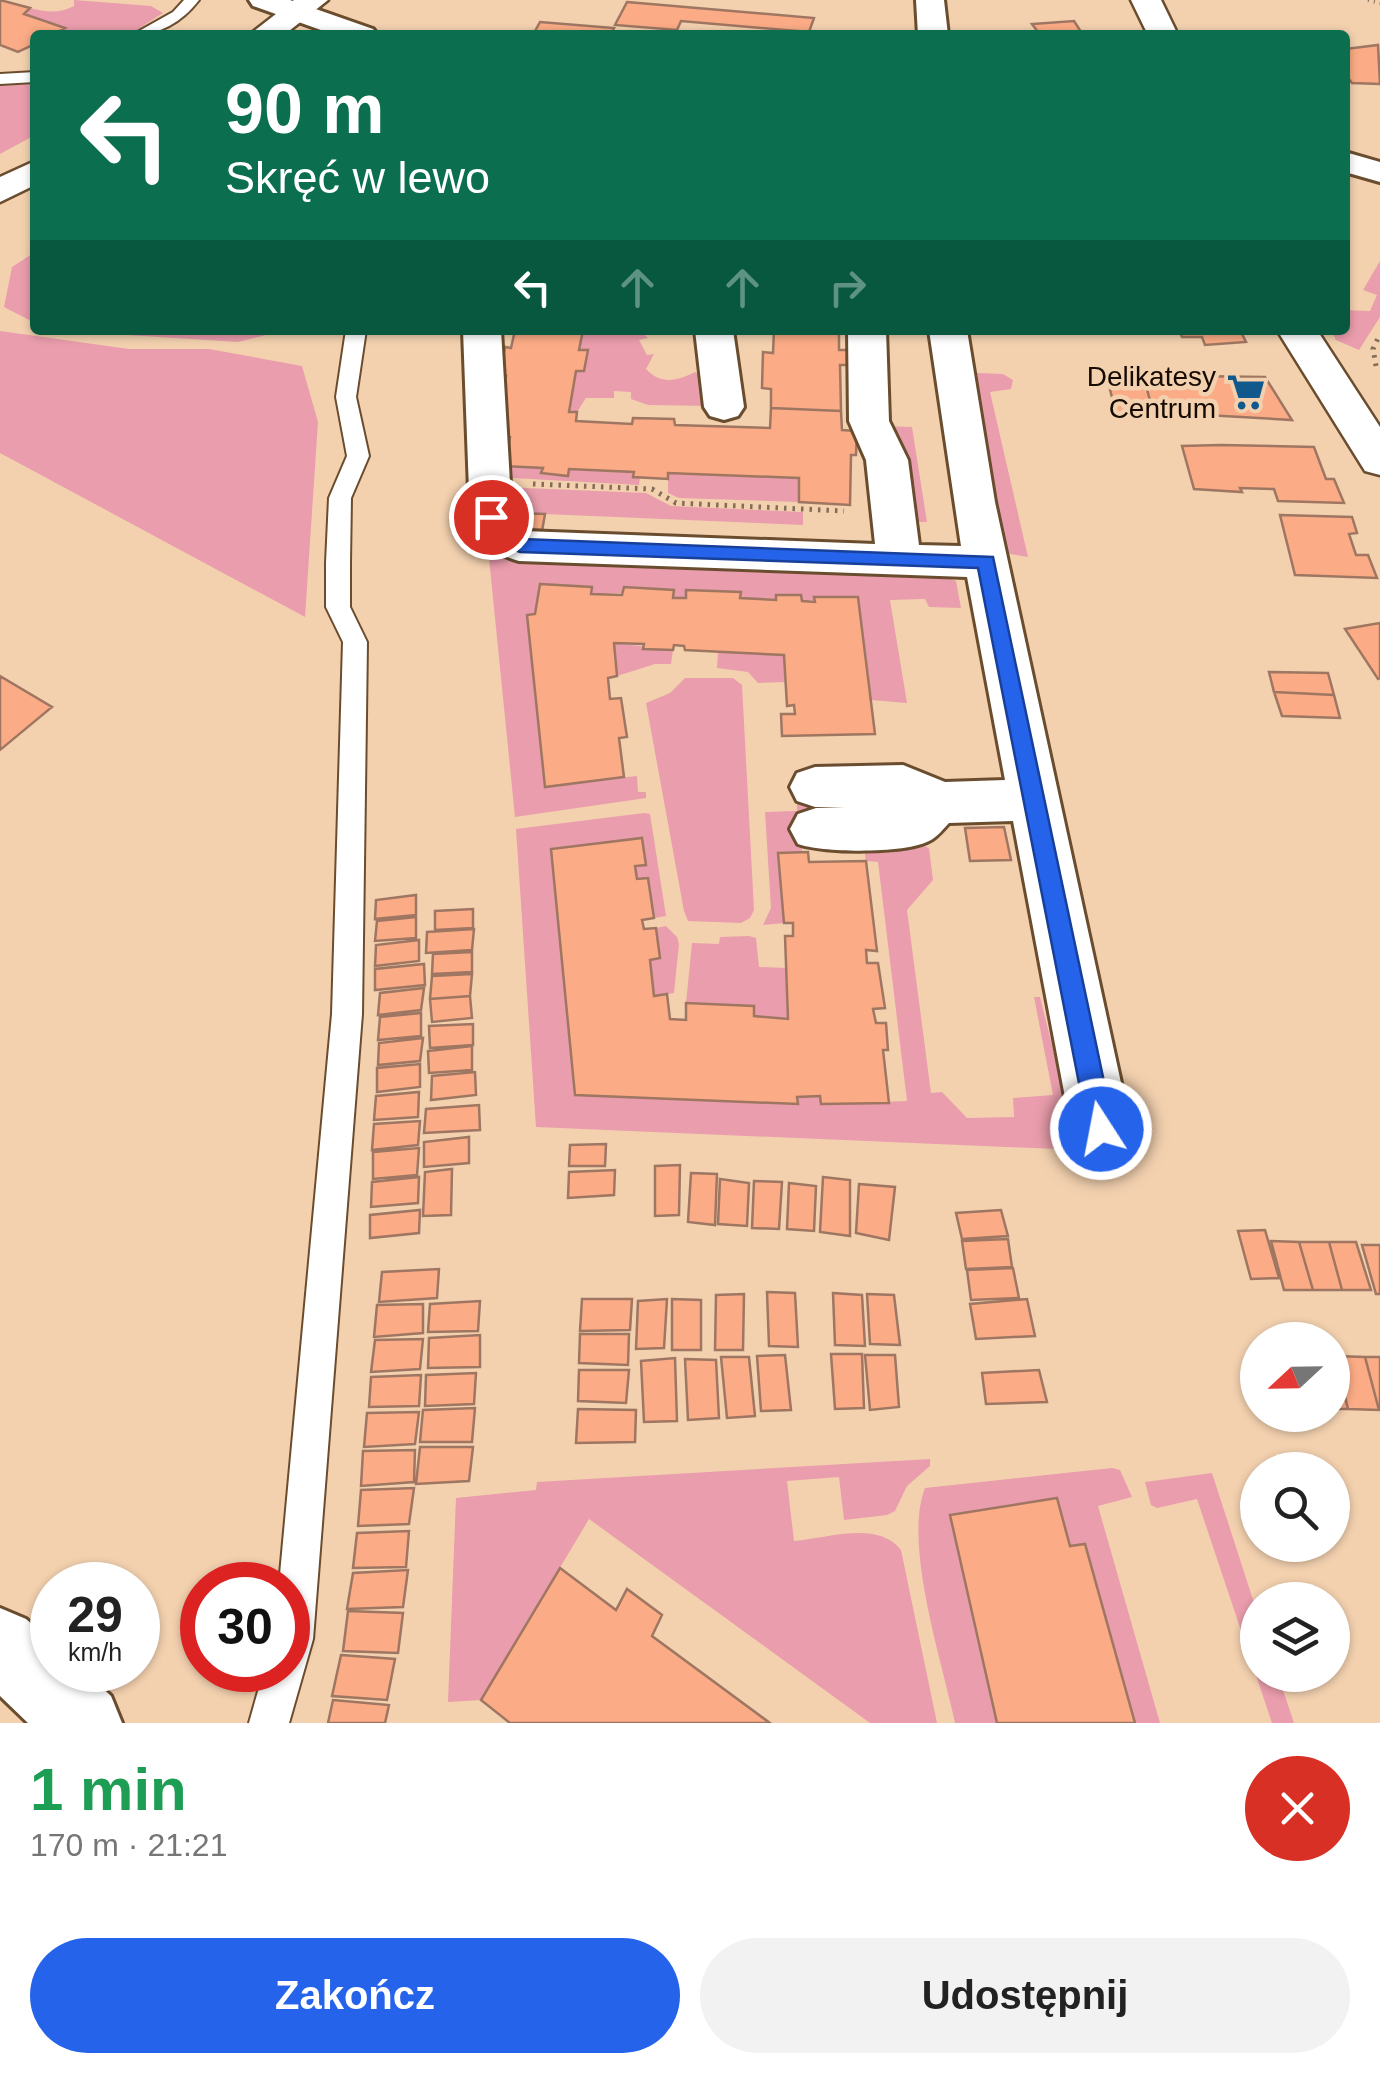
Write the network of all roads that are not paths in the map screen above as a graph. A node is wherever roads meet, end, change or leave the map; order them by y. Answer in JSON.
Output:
{"nodes":[{"id":1,"x":192,"y":0,"type":"edge"},
{"id":2,"x":262,"y":0,"type":"edge"},
{"id":3,"x":930,"y":0,"type":"edge"},
{"id":4,"x":1146,"y":0,"type":"edge"},
{"id":5,"x":1182,"y":0,"type":"edge"},
{"id":6,"x":305,"y":6,"type":"edge"},
{"id":7,"x":150,"y":30,"type":"edge"},
{"id":8,"x":271,"y":30,"type":"edge"},
{"id":9,"x":353,"y":30,"type":"edge"},
{"id":10,"x":933,"y":30,"type":"edge"},
{"id":11,"x":1164,"y":30,"type":"edge"},
{"id":12,"x":1169,"y":30,"type":"edge"},
{"id":13,"x":30,"y":77,"type":"edge"},
{"id":14,"x":0,"y":79,"type":"edge"},
{"id":15,"x":1350,"y":163,"type":"edge"},
{"id":16,"x":1380,"y":172,"type":"edge"},
{"id":17,"x":30,"y":173,"type":"edge"},
{"id":18,"x":0,"y":190,"type":"edge"},
{"id":19,"x":355,"y":335,"type":"edge"},
{"id":20,"x":480,"y":335,"type":"edge"},
{"id":21,"x":715,"y":335,"type":"edge"},
{"id":22,"x":867,"y":335,"type":"edge"},
{"id":23,"x":949,"y":335,"type":"edge"},
{"id":24,"x":1301,"y":335,"type":"edge"},
{"id":25,"x":724,"y":407,"type":"dead end"},
{"id":26,"x":1380,"y":461,"type":"edge"},
{"id":27,"x":899,"y":560,"type":"junction"},
{"id":28,"x":986,"y":562,"type":"junction"},
{"id":29,"x":1035,"y":800,"type":"junction"},
{"id":30,"x":815,"y":808,"type":"dead end"},
{"id":31,"x":1101,"y":1129,"type":"dead end"},
{"id":32,"x":300,"y":1562,"type":"edge"},
{"id":33,"x":0,"y":1645,"type":"edge"},
{"id":34,"x":278,"y":1692,"type":"edge"},
{"id":35,"x":84,"y":1723,"type":"edge"},
{"id":36,"x":269,"y":1723,"type":"edge"}],
"edges":[{"from":1,"to":7,"type":"lane"},
{"from":2,"to":6,"type":"street"},
{"from":3,"to":10,"type":"street"},
{"from":4,"to":11,"type":"street"},
{"from":5,"to":12,"type":"street"},
{"from":6,"to":8,"type":"street"},
{"from":6,"to":9,"type":"street"},
{"from":13,"to":14,"type":"lane"},
{"from":15,"to":16,"type":"street"},
{"from":17,"to":18,"type":"street"},
{"from":19,"to":32,"type":"lane"},
{"from":20,"to":27,"type":"street"},
{"from":21,"to":25,"type":"street"},
{"from":22,"to":27,"type":"street"},
{"from":23,"to":28,"type":"street"},
{"from":24,"to":26,"type":"street"},
{"from":27,"to":28,"type":"street"},
{"from":28,"to":29,"type":"street"},
{"from":29,"to":30,"type":"street"},
{"from":29,"to":31,"type":"street"},
{"from":33,"to":35,"type":"street"},
{"from":34,"to":36,"type":"lane"}]}
